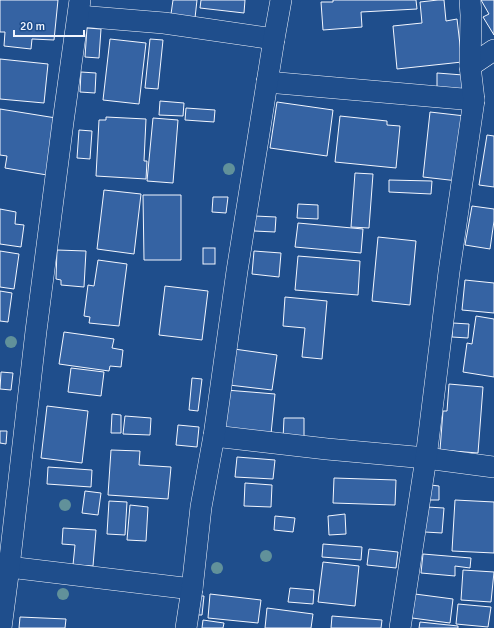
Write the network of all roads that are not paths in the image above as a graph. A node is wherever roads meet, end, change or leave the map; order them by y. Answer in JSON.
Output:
{"nodes":[{"id":1,"x":281,"y":0,"type":"edge"},
{"id":2,"x":470,"y":0,"type":"edge"},
{"id":3,"x":80,"y":8,"type":"edge"},
{"id":4,"x":274,"y":38,"type":"junction"},
{"id":5,"x":494,"y":50,"type":"edge"},
{"id":6,"x":470,"y":66,"type":"junction"},
{"id":7,"x":267,"y":82,"type":"junction"},
{"id":8,"x":474,"y":100,"type":"junction"},
{"id":9,"x":214,"y":436,"type":"junction"},
{"id":10,"x":426,"y":458,"type":"junction"},
{"id":11,"x":494,"y":467,"type":"edge"},
{"id":12,"x":5,"y":567,"type":"edge"},
{"id":13,"x":192,"y":589,"type":"junction"},
{"id":14,"x":1,"y":628,"type":"edge"},
{"id":15,"x":186,"y":628,"type":"edge"},
{"id":16,"x":400,"y":628,"type":"edge"}],
"edges":[{"from":1,"to":4,"type":"street"},
{"from":2,"to":6,"type":"street"},
{"from":3,"to":4,"type":"street"},
{"from":3,"to":12,"type":"street"},
{"from":4,"to":7,"type":"street"},
{"from":5,"to":6,"type":"street"},
{"from":6,"to":8,"type":"street"},
{"from":7,"to":8,"type":"street"},
{"from":7,"to":9,"type":"street"},
{"from":8,"to":10,"type":"street"},
{"from":9,"to":10,"type":"street"},
{"from":9,"to":13,"type":"street"},
{"from":10,"to":11,"type":"street"},
{"from":10,"to":16,"type":"street"},
{"from":12,"to":13,"type":"street"},
{"from":12,"to":14,"type":"street"},
{"from":13,"to":15,"type":"street"}]}
